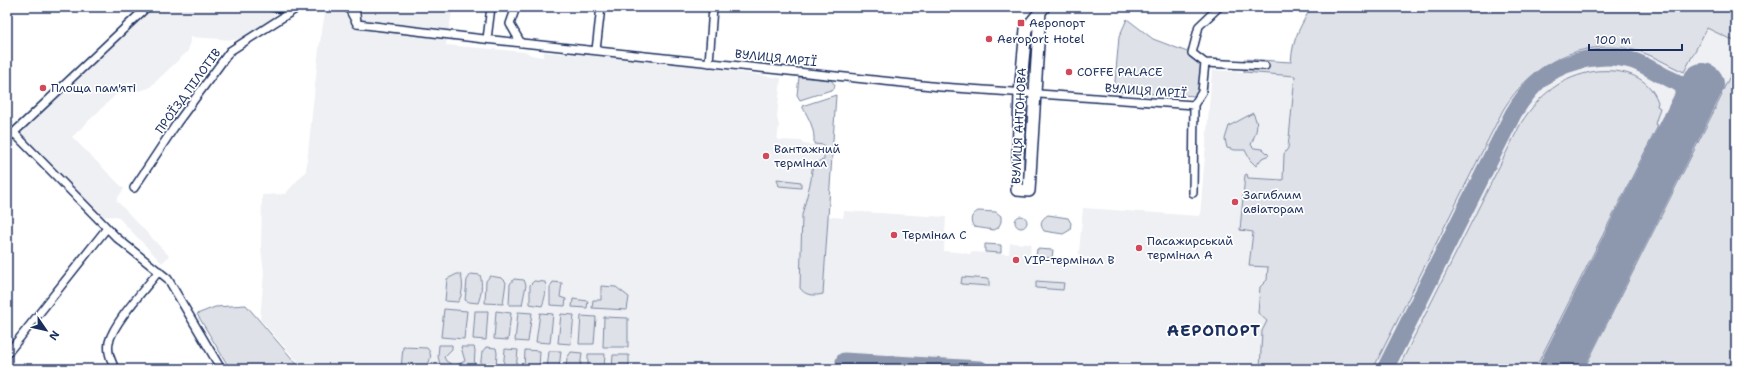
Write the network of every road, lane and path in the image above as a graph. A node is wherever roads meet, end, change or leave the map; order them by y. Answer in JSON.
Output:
{"nodes":[{"id":1,"x":147,"y":7,"type":"edge"},
{"id":2,"x":272,"y":7,"type":"edge"},
{"id":3,"x":348,"y":7,"type":"edge"},
{"id":4,"x":355,"y":7,"type":"edge"},
{"id":5,"x":491,"y":7,"type":"edge"},
{"id":6,"x":516,"y":7,"type":"edge"},
{"id":7,"x":601,"y":7,"type":"edge"},
{"id":8,"x":713,"y":7,"type":"edge"},
{"id":9,"x":1219,"y":7,"type":"edge"},
{"id":10,"x":295,"y":8,"type":"edge"},
{"id":11,"x":1042,"y":9,"type":"edge"},
{"id":12,"x":357,"y":24,"type":"junction"},
{"id":13,"x":488,"y":39,"type":"junction"},
{"id":14,"x":521,"y":43,"type":"junction"},
{"id":15,"x":596,"y":50,"type":"junction"},
{"id":16,"x":709,"y":63,"type":"junction"},
{"id":17,"x":1205,"y":63,"type":"junction"},
{"id":18,"x":1265,"y":66,"type":"dead end"},
{"id":19,"x":1020,"y":93,"type":"junction"},
{"id":20,"x":1034,"y":94,"type":"junction"},
{"id":21,"x":1194,"y":105,"type":"junction"},
{"id":22,"x":14,"y":133,"type":"junction"},
{"id":23,"x":7,"y":139,"type":"edge"},
{"id":24,"x":134,"y":188,"type":"dead end"},
{"id":25,"x":1192,"y":193,"type":"dead end"},
{"id":26,"x":107,"y":228,"type":"junction"},
{"id":27,"x":159,"y":272,"type":"junction"},
{"id":28,"x":7,"y":354,"type":"edge"},
{"id":29,"x":115,"y":369,"type":"edge"},
{"id":30,"x":221,"y":369,"type":"edge"}],
"edges":[{"from":1,"to":22,"type":"street"},
{"from":2,"to":10,"type":"street","name":"ПРОЇЗД ПІЛОТІВ"},
{"from":3,"to":12,"type":"street"},
{"from":4,"to":12,"type":"street"},
{"from":5,"to":13,"type":"street"},
{"from":6,"to":14,"type":"street"},
{"from":7,"to":15,"type":"street"},
{"from":8,"to":16,"type":"street"},
{"from":9,"to":17,"type":"street"},
{"from":10,"to":24,"type":"street","name":"ПРОЇЗД ПІЛОТІВ"},
{"from":11,"to":19,"type":"main road","name":"ВУЛИЦЯ АНТОНОВА"},
{"from":11,"to":20,"type":"main road","name":"ВУЛИЦЯ АНТОНОВА"},
{"from":12,"to":13,"type":"street","name":"ВУЛИЦЯ МРІЇ"},
{"from":13,"to":14,"type":"street","name":"ВУЛИЦЯ МРІЇ"},
{"from":14,"to":15,"type":"street","name":"ВУЛИЦЯ МРІЇ"},
{"from":15,"to":16,"type":"street","name":"ВУЛИЦЯ МРІЇ"},
{"from":16,"to":19,"type":"street","name":"ВУЛИЦЯ МРІЇ"},
{"from":17,"to":18,"type":"street"},
{"from":17,"to":21,"type":"street"},
{"from":19,"to":20,"type":"street","name":"ВУЛИЦЯ МРІЇ"},
{"from":19,"to":20,"type":"main road","name":"ВУЛИЦЯ АНТОНОВА"},
{"from":20,"to":21,"type":"street","name":"ВУЛИЦЯ МРІЇ"},
{"from":21,"to":25,"type":"street"},
{"from":22,"to":23,"type":"street"},
{"from":22,"to":26,"type":"street"},
{"from":26,"to":27,"type":"street"},
{"from":26,"to":28,"type":"street"},
{"from":27,"to":29,"type":"street"},
{"from":27,"to":30,"type":"street"}]}
